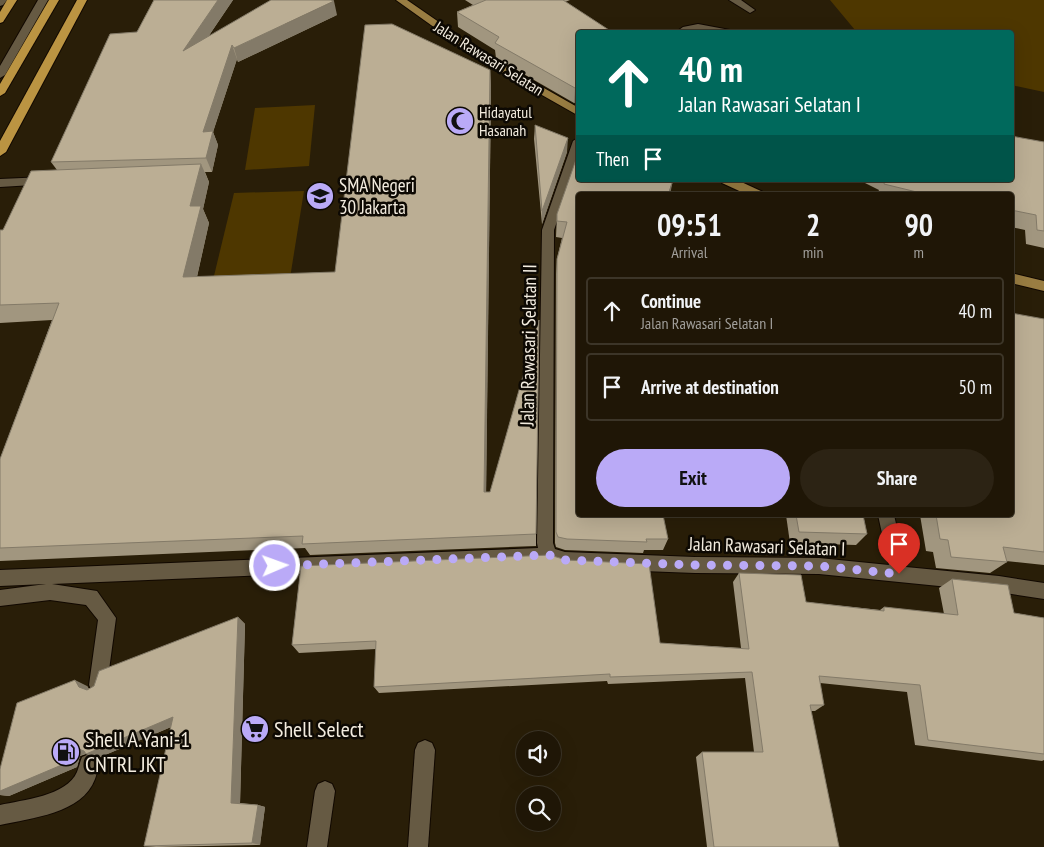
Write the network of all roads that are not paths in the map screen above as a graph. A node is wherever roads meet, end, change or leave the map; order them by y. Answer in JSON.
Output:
{"nodes":[{"id":1,"x":12,"y":0,"type":"edge"},
{"id":2,"x":43,"y":0,"type":"edge"},
{"id":3,"x":54,"y":0,"type":"edge"},
{"id":4,"x":82,"y":0,"type":"edge"},
{"id":5,"x":401,"y":0,"type":"edge"},
{"id":6,"x":734,"y":0,"type":"edge"},
{"id":7,"x":750,"y":10,"type":"dead end"},
{"id":8,"x":0,"y":20,"type":"edge"},
{"id":9,"x":688,"y":30,"type":"edge"},
{"id":10,"x":715,"y":30,"type":"edge"},
{"id":11,"x":0,"y":75,"type":"edge"},
{"id":12,"x":0,"y":92,"type":"edge"},
{"id":13,"x":576,"y":111,"type":"edge"},
{"id":14,"x":576,"y":149,"type":"edge"},
{"id":15,"x":0,"y":152,"type":"edge"},
{"id":16,"x":60,"y":181,"type":"edge"},
{"id":17,"x":0,"y":182,"type":"edge"},
{"id":18,"x":731,"y":182,"type":"edge"},
{"id":19,"x":753,"y":192,"type":"edge"},
{"id":20,"x":1014,"y":279,"type":"edge"},
{"id":21,"x":1044,"y":286,"type":"edge"},
{"id":22,"x":886,"y":517,"type":"edge"},
{"id":23,"x":549,"y":555,"type":"junction"},
{"id":24,"x":899,"y":574,"type":"junction"},
{"id":25,"x":0,"y":578,"type":"edge"},
{"id":26,"x":1044,"y":591,"type":"edge"},
{"id":27,"x":0,"y":598,"type":"edge"},
{"id":28,"x":98,"y":685,"type":"edge"},
{"id":29,"x":425,"y":750,"type":"dead end"},
{"id":30,"x":89,"y":764,"type":"edge"},
{"id":31,"x":325,"y":791,"type":"dead end"},
{"id":32,"x":0,"y":815,"type":"edge"},
{"id":33,"x":317,"y":847,"type":"edge"},
{"id":34,"x":418,"y":847,"type":"edge"}],
"edges":[{"from":1,"to":8,"type":"highway"},
{"from":2,"to":11,"type":"street"},
{"from":3,"to":12,"type":"highway"},
{"from":4,"to":15,"type":"highway"},
{"from":5,"to":13,"type":"main road","name":"Jalan Rawasari Selatan"},
{"from":6,"to":7,"type":"street"},
{"from":9,"to":10,"type":"street"},
{"from":14,"to":23,"type":"street","name":"Jalan Rawasari Selatan II"},
{"from":16,"to":17,"type":"street"},
{"from":18,"to":19,"type":"main road"},
{"from":20,"to":21,"type":"main road"},
{"from":22,"to":24,"type":"street"},
{"from":23,"to":24,"type":"street","name":"Jalan Rawasari Selatan I"},
{"from":23,"to":25,"type":"street","name":"Jalan Rawasari Selatan I"},
{"from":24,"to":26,"type":"street","name":"Jalan Rawasari Selatan I"},
{"from":27,"to":28,"type":"street"},
{"from":29,"to":34,"type":"street"},
{"from":30,"to":32,"type":"street"},
{"from":31,"to":33,"type":"street"}]}
